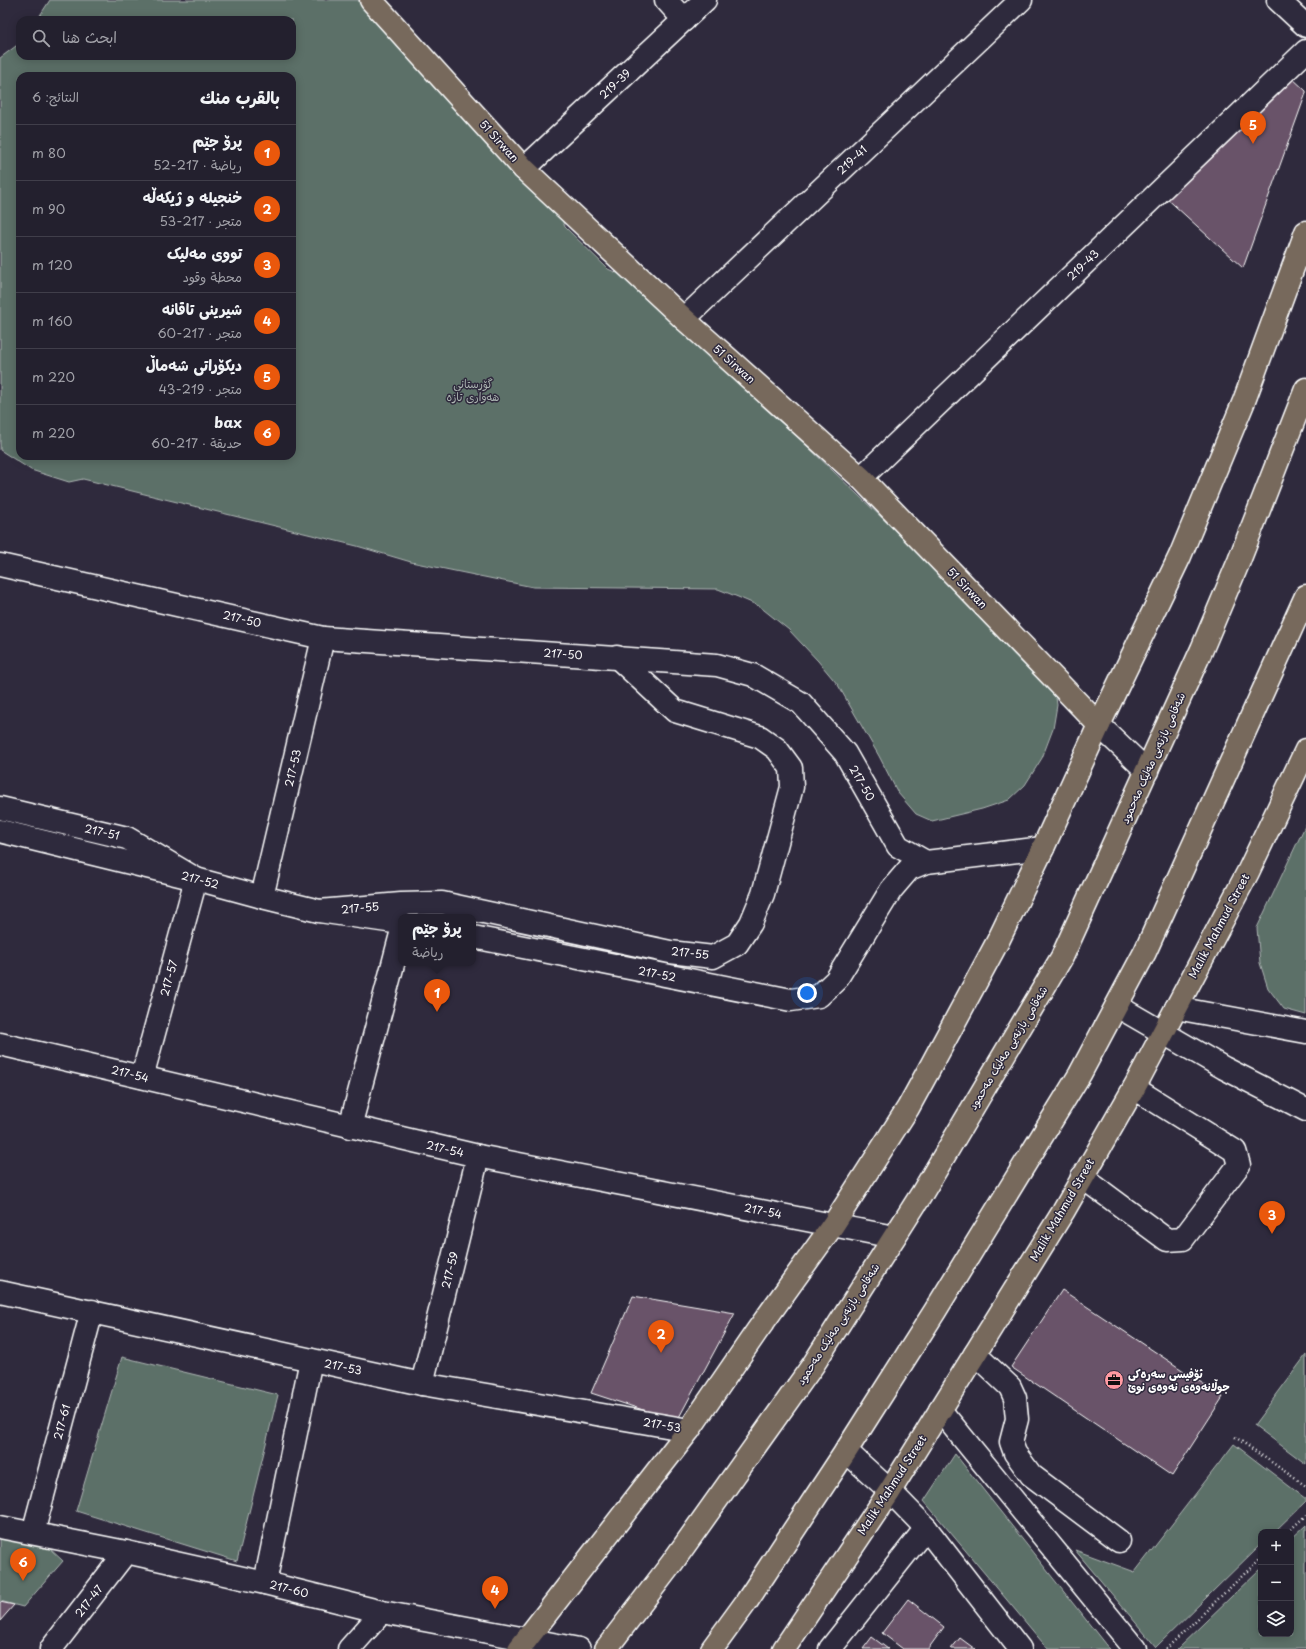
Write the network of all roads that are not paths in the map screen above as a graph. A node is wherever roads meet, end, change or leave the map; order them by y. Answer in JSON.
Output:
{"nodes":[{"id":1,"x":371,"y":0,"type":"edge"},
{"id":2,"x":666,"y":0,"type":"edge"},
{"id":3,"x":705,"y":0,"type":"edge"},
{"id":4,"x":1021,"y":0,"type":"edge"},
{"id":5,"x":1278,"y":0,"type":"edge"},
{"id":6,"x":684,"y":20,"type":"junction"},
{"id":7,"x":1306,"y":26,"type":"edge"},
{"id":8,"x":1306,"y":51,"type":"edge"},
{"id":9,"x":524,"y":169,"type":"junction"},
{"id":10,"x":1306,"y":232,"type":"edge"},
{"id":11,"x":684,"y":319,"type":"junction"},
{"id":12,"x":1306,"y":389,"type":"edge"},
{"id":13,"x":861,"y":478,"type":"junction"},
{"id":14,"x":0,"y":565,"type":"edge"},
{"id":15,"x":1306,"y":596,"type":"edge"},
{"id":16,"x":323,"y":638,"type":"junction"},
{"id":17,"x":617,"y":657,"type":"junction"},
{"id":18,"x":1099,"y":725,"type":"junction"},
{"id":19,"x":1306,"y":750,"type":"edge"},
{"id":20,"x":1147,"y":771,"type":"junction"},
{"id":21,"x":0,"y":808,"type":"edge"},
{"id":22,"x":0,"y":831,"type":"edge"},
{"id":23,"x":1044,"y":848,"type":"junction"},
{"id":24,"x":926,"y":862,"type":"junction"},
{"id":25,"x":196,"y":879,"type":"junction"},
{"id":26,"x":262,"y":897,"type":"junction"},
{"id":27,"x":319,"y":911,"type":"junction"},
{"id":28,"x":398,"y":923,"type":"edge"},
{"id":29,"x":476,"y":938,"type":"edge"},
{"id":30,"x":398,"y":945,"type":"edge"},
{"id":31,"x":1117,"y":1006,"type":"junction"},
{"id":32,"x":1176,"y":1008,"type":"junction"},
{"id":33,"x":1306,"y":1032,"type":"edge"},
{"id":34,"x":1163,"y":1033,"type":"junction"},
{"id":35,"x":0,"y":1044,"type":"edge"},
{"id":36,"x":142,"y":1077,"type":"junction"},
{"id":37,"x":1134,"y":1088,"type":"junction"},
{"id":38,"x":1306,"y":1110,"type":"edge"},
{"id":39,"x":350,"y":1127,"type":"junction"},
{"id":40,"x":478,"y":1156,"type":"junction"},
{"id":41,"x":1082,"y":1177,"type":"junction"},
{"id":42,"x":833,"y":1225,"type":"junction"},
{"id":43,"x":894,"y":1237,"type":"junction"},
{"id":44,"x":0,"y":1292,"type":"edge"},
{"id":45,"x":92,"y":1311,"type":"junction"},
{"id":46,"x":975,"y":1354,"type":"junction"},
{"id":47,"x":311,"y":1360,"type":"junction"},
{"id":48,"x":422,"y":1384,"type":"junction"},
{"id":49,"x":940,"y":1410,"type":"junction"},
{"id":50,"x":689,"y":1430,"type":"junction"},
{"id":51,"x":846,"y":1451,"type":"junction"},
{"id":52,"x":890,"y":1491,"type":"junction"},
{"id":53,"x":0,"y":1527,"type":"edge"},
{"id":54,"x":926,"y":1528,"type":"junction"},
{"id":55,"x":32,"y":1533,"type":"junction"},
{"id":56,"x":1119,"y":1541,"type":"dead end"},
{"id":57,"x":126,"y":1552,"type":"junction"},
{"id":58,"x":265,"y":1583,"type":"junction"},
{"id":59,"x":382,"y":1612,"type":"junction"},
{"id":60,"x":523,"y":1644,"type":"edge"},
{"id":61,"x":51,"y":1649,"type":"edge"},
{"id":62,"x":349,"y":1649,"type":"edge"},
{"id":63,"x":579,"y":1649,"type":"edge"},
{"id":64,"x":606,"y":1649,"type":"edge"},
{"id":65,"x":712,"y":1649,"type":"edge"},
{"id":66,"x":784,"y":1649,"type":"edge"},
{"id":67,"x":830,"y":1649,"type":"edge"},
{"id":68,"x":1020,"y":1649,"type":"edge"},
{"id":69,"x":1135,"y":1649,"type":"edge"}],
"edges":[{"from":1,"to":9,"type":"main road","name":"51 Sirwan"},
{"from":2,"to":6,"type":"street"},
{"from":3,"to":6,"type":"street","name":"219-39"},
{"from":4,"to":11,"type":"street","name":"219-41"},
{"from":5,"to":7,"type":"street"},
{"from":6,"to":9,"type":"street","name":"219-39"},
{"from":8,"to":13,"type":"street","name":"219-43"},
{"from":9,"to":11,"type":"main road","name":"51 Sirwan"},
{"from":10,"to":18,"type":"main road"},
{"from":11,"to":13,"type":"main road","name":"51 Sirwan"},
{"from":12,"to":20,"type":"main road","name":"شەقامی بازنەیی مەلیک مەحمود"},
{"from":13,"to":18,"type":"main road","name":"51 Sirwan"},
{"from":14,"to":16,"type":"street","name":"217-50"},
{"from":15,"to":31,"type":"main road"},
{"from":16,"to":17,"type":"street","name":"217-50"},
{"from":16,"to":26,"type":"street","name":"217-53"},
{"from":17,"to":24,"type":"street","name":"217-50"},
{"from":17,"to":27,"type":"street","name":"217-55"},
{"from":18,"to":20,"type":"street"},
{"from":18,"to":23,"type":"main road"},
{"from":19,"to":32,"type":"main road","name":"Malik Mahmud Street"},
{"from":20,"to":43,"type":"main road","name":"شەقامی بازنەیی مەلیک مەحمود"},
{"from":21,"to":25,"type":"street","name":"217-51"},
{"from":22,"to":25,"type":"street","name":"217-52"},
{"from":23,"to":24,"type":"street"},
{"from":23,"to":42,"type":"main road"},
{"from":24,"to":29,"type":"street","name":"217-52"},
{"from":25,"to":26,"type":"street","name":"217-52"},
{"from":25,"to":36,"type":"street","name":"217-57"},
{"from":26,"to":27,"type":"street","name":"217-52"},
{"from":27,"to":28,"type":"street","name":"217-52"},
{"from":30,"to":39,"type":"street"},
{"from":31,"to":34,"type":"street"},
{"from":31,"to":51,"type":"main road"},
{"from":32,"to":33,"type":"street"},
{"from":32,"to":34,"type":"main road","name":"Malik Mahmud Street"},
{"from":34,"to":37,"type":"main road","name":"Malik Mahmud Street"},
{"from":34,"to":38,"type":"street"},
{"from":35,"to":36,"type":"street","name":"217-54"},
{"from":36,"to":39,"type":"street","name":"217-54"},
{"from":37,"to":41,"type":"main road","name":"Malik Mahmud Street"},
{"from":37,"to":41,"type":"street"},
{"from":39,"to":40,"type":"street","name":"217-54"},
{"from":40,"to":42,"type":"street","name":"217-54"},
{"from":40,"to":48,"type":"street","name":"217-59"},
{"from":41,"to":46,"type":"main road","name":"Malik Mahmud Street"},
{"from":42,"to":43,"type":"street","name":"217-54"},
{"from":42,"to":50,"type":"main road"},
{"from":43,"to":64,"type":"main road","name":"شەقامی بازنەیی مەلیک مەحمود"},
{"from":44,"to":45,"type":"street","name":"217-53"},
{"from":45,"to":47,"type":"street","name":"217-53"},
{"from":45,"to":55,"type":"street","name":"217-61"},
{"from":46,"to":49,"type":"main road","name":"Malik Mahmud Street"},
{"from":46,"to":56,"type":"street"},
{"from":47,"to":48,"type":"street","name":"217-53"},
{"from":47,"to":58,"type":"street"},
{"from":48,"to":50,"type":"street","name":"217-53"},
{"from":49,"to":52,"type":"main road","name":"Malik Mahmud Street"},
{"from":49,"to":69,"type":"street"},
{"from":50,"to":60,"type":"main road"},
{"from":51,"to":52,"type":"street"},
{"from":51,"to":65,"type":"main road"},
{"from":52,"to":54,"type":"street"},
{"from":52,"to":66,"type":"main road","name":"Malik Mahmud Street"},
{"from":53,"to":55,"type":"street","name":"217-60"},
{"from":54,"to":67,"type":"street"},
{"from":54,"to":68,"type":"street"},
{"from":55,"to":57,"type":"street","name":"217-60"},
{"from":57,"to":58,"type":"street","name":"217-60"},
{"from":57,"to":61,"type":"street","name":"217-47"},
{"from":58,"to":59,"type":"street","name":"217-60"},
{"from":59,"to":60,"type":"street","name":"217-60"},
{"from":59,"to":62,"type":"street"},
{"from":60,"to":63,"type":"street","name":"217-60"}]}
